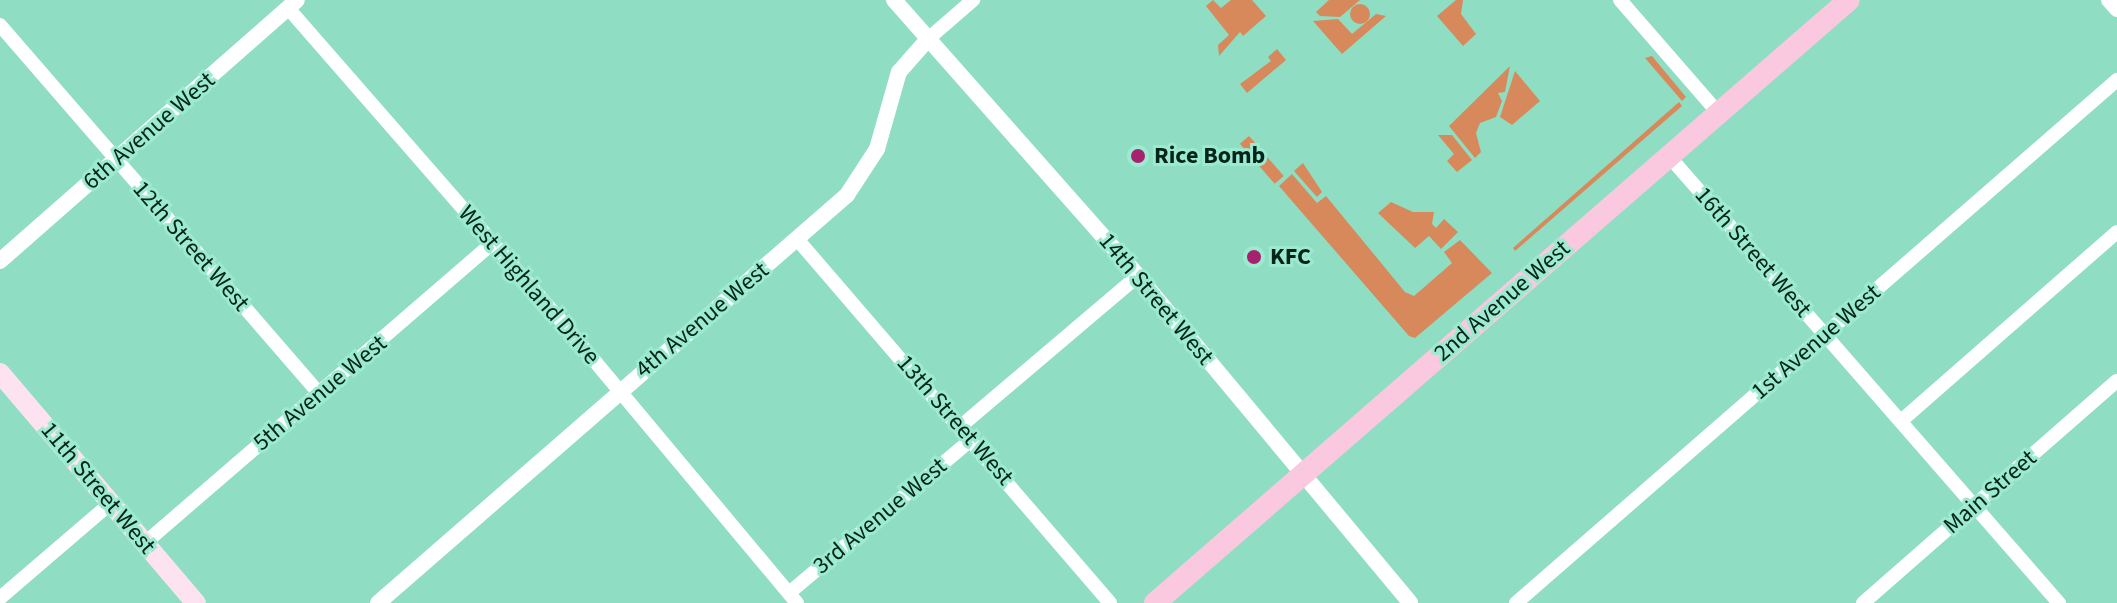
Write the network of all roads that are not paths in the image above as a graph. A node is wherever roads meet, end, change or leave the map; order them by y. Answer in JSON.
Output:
{"nodes":[{"id":1,"x":894,"y":0,"type":"edge"},
{"id":2,"x":973,"y":0,"type":"edge"},
{"id":3,"x":1620,"y":0,"type":"edge"},
{"id":4,"x":1849,"y":0,"type":"edge"},
{"id":5,"x":2109,"y":0,"type":"edge"},
{"id":6,"x":293,"y":4,"type":"edge"},
{"id":7,"x":2117,"y":9,"type":"edge"},
{"id":8,"x":0,"y":25,"type":"edge"},
{"id":9,"x":928,"y":39,"type":"junction"},
{"id":10,"x":2117,"y":80,"type":"edge"},
{"id":11,"x":1719,"y":114,"type":"junction"},
{"id":12,"x":1668,"y":155,"type":"junction"},
{"id":13,"x":116,"y":159,"type":"junction"},
{"id":14,"x":2117,"y":232,"type":"edge"},
{"id":15,"x":797,"y":239,"type":"junction"},
{"id":16,"x":493,"y":243,"type":"junction"},
{"id":17,"x":0,"y":261,"type":"edge"},
{"id":18,"x":1138,"y":276,"type":"junction"},
{"id":19,"x":1824,"y":334,"type":"junction"},
{"id":20,"x":0,"y":373,"type":"edge"},
{"id":21,"x":2117,"y":381,"type":"edge"},
{"id":22,"x":619,"y":390,"type":"junction"},
{"id":23,"x":320,"y":394,"type":"junction"},
{"id":24,"x":1901,"y":421,"type":"junction"},
{"id":25,"x":961,"y":426,"type":"junction"},
{"id":26,"x":972,"y":439,"type":"junction"},
{"id":27,"x":1302,"y":475,"type":"junction"},
{"id":28,"x":111,"y":503,"type":"junction"},
{"id":29,"x":1974,"y":505,"type":"junction"},
{"id":30,"x":145,"y":543,"type":"junction"},
{"id":31,"x":0,"y":598,"type":"edge"},
{"id":32,"x":793,"y":598,"type":"edge"},
{"id":33,"x":196,"y":603,"type":"edge"},
{"id":34,"x":378,"y":603,"type":"edge"},
{"id":35,"x":1110,"y":603,"type":"edge"},
{"id":36,"x":1155,"y":603,"type":"edge"},
{"id":37,"x":1410,"y":603,"type":"edge"},
{"id":38,"x":1516,"y":603,"type":"edge"},
{"id":39,"x":1863,"y":603,"type":"edge"},
{"id":40,"x":2059,"y":603,"type":"edge"}],
"edges":[{"from":1,"to":9,"type":"street","name":"14th Street West"},
{"from":2,"to":9,"type":"street","name":"4th Avenue West"},
{"from":3,"to":11,"type":"street"},
{"from":4,"to":11,"type":"main road","name":"2nd Avenue West"},
{"from":5,"to":7,"type":"street"},
{"from":6,"to":13,"type":"street","name":"6th Avenue West"},
{"from":6,"to":16,"type":"street","name":"West Highland Drive"},
{"from":8,"to":13,"type":"street","name":"12th Street West"},
{"from":9,"to":15,"type":"street","name":"4th Avenue West"},
{"from":9,"to":18,"type":"street","name":"14th Street West"},
{"from":10,"to":19,"type":"street","name":"1st Avenue West"},
{"from":11,"to":12,"type":"main road","name":"2nd Avenue West"},
{"from":12,"to":19,"type":"street","name":"16th Street West"},
{"from":12,"to":27,"type":"main road","name":"2nd Avenue West"},
{"from":13,"to":17,"type":"street","name":"6th Avenue West"},
{"from":13,"to":23,"type":"street","name":"12th Street West"},
{"from":14,"to":24,"type":"street"},
{"from":15,"to":22,"type":"street","name":"4th Avenue West"},
{"from":15,"to":25,"type":"street","name":"13th Street West"},
{"from":16,"to":22,"type":"street","name":"West Highland Drive"},
{"from":16,"to":23,"type":"street","name":"5th Avenue West"},
{"from":18,"to":25,"type":"street"},
{"from":18,"to":27,"type":"street","name":"14th Street West"},
{"from":19,"to":24,"type":"street","name":"16th Street West"},
{"from":19,"to":38,"type":"street","name":"1st Avenue West"},
{"from":20,"to":28,"type":"main road","name":"11th Street West"},
{"from":21,"to":29,"type":"street","name":"Main Street"},
{"from":22,"to":32,"type":"street","name":"West Highland Drive"},
{"from":22,"to":34,"type":"street","name":"4th Avenue West"},
{"from":23,"to":30,"type":"street","name":"5th Avenue West"},
{"from":24,"to":29,"type":"street","name":"16th Street West"},
{"from":25,"to":26,"type":"street","name":"13th Street West"},
{"from":26,"to":32,"type":"street","name":"3rd Avenue West"},
{"from":26,"to":35,"type":"street","name":"13th Street West"},
{"from":27,"to":36,"type":"main road","name":"2nd Avenue West"},
{"from":27,"to":37,"type":"street","name":"14th Street West"},
{"from":28,"to":30,"type":"main road","name":"11th Street West"},
{"from":28,"to":31,"type":"street"},
{"from":29,"to":39,"type":"street","name":"Main Street"},
{"from":29,"to":40,"type":"street","name":"16th Street West"},
{"from":30,"to":33,"type":"main road","name":"11th Street West"}]}
